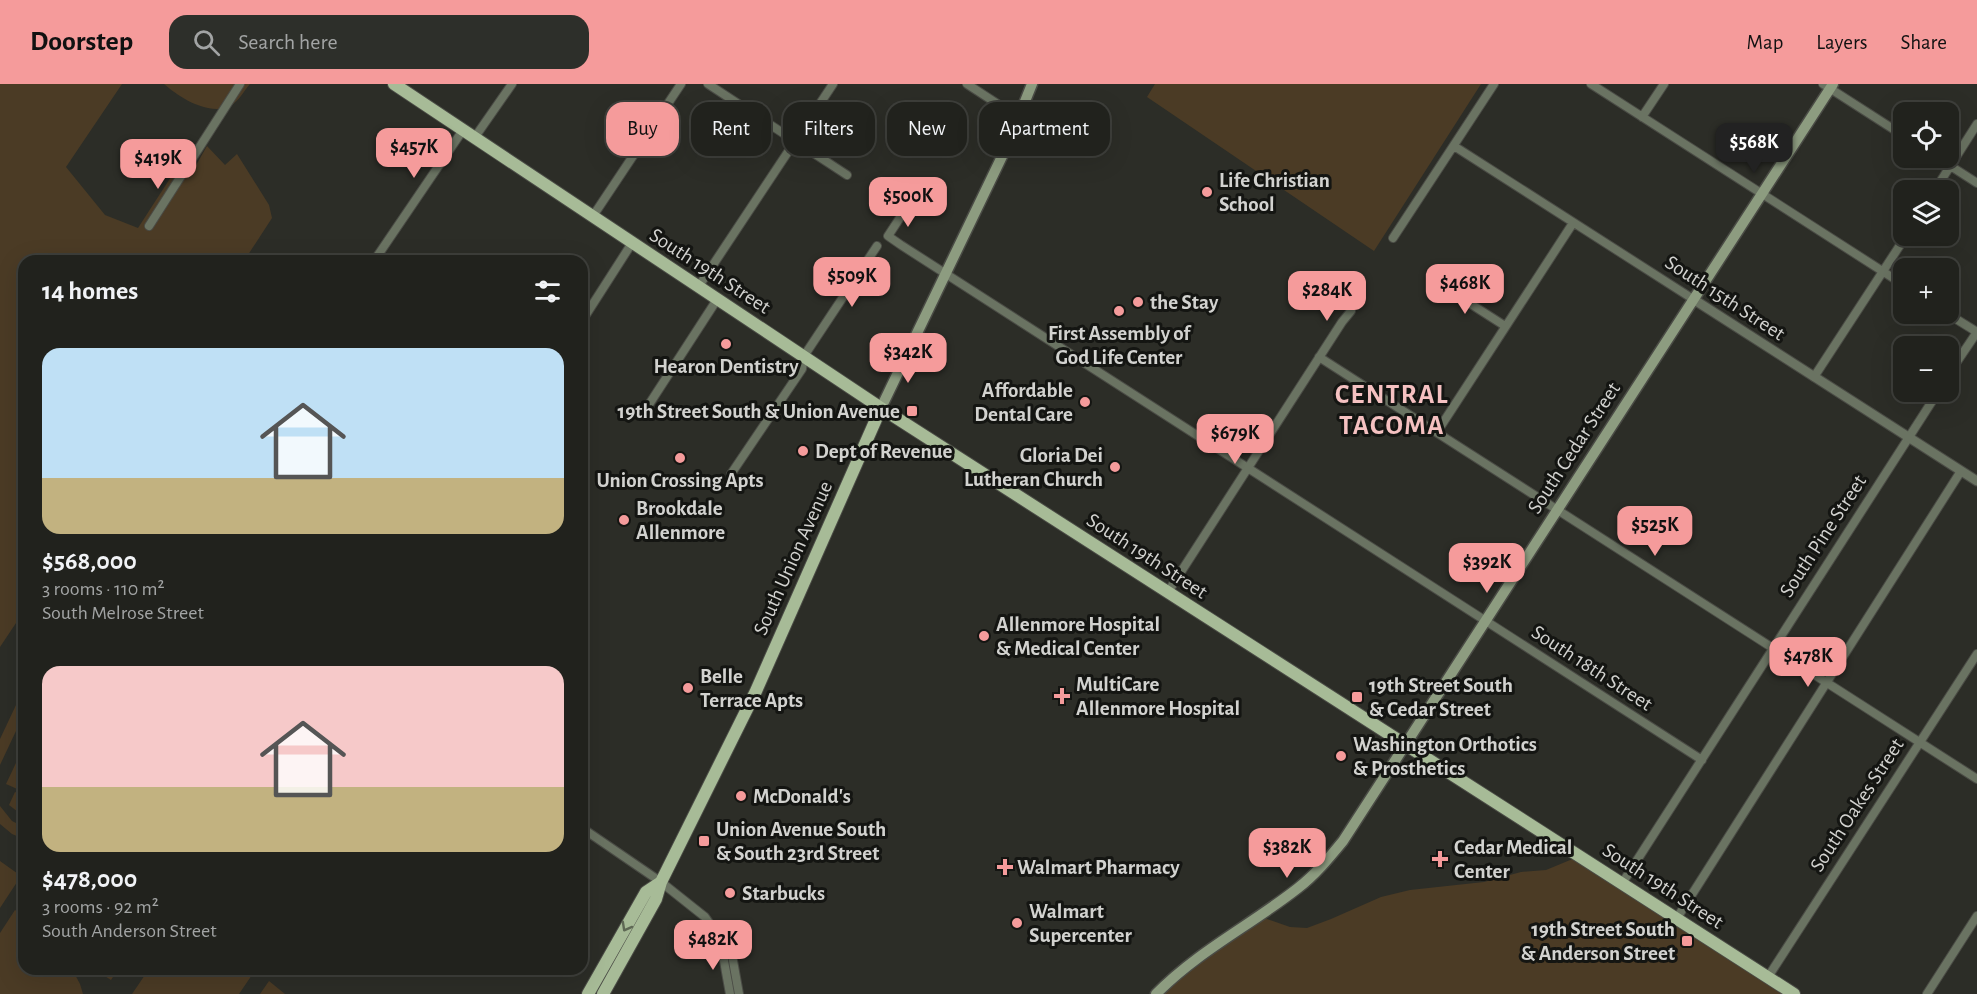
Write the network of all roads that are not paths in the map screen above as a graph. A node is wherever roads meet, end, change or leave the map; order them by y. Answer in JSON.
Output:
{"nodes":[{"id":1,"x":240,"y":84,"type":"edge"},
{"id":2,"x":394,"y":84,"type":"edge"},
{"id":3,"x":512,"y":84,"type":"edge"},
{"id":4,"x":681,"y":84,"type":"edge"},
{"id":5,"x":708,"y":84,"type":"edge"},
{"id":6,"x":833,"y":84,"type":"edge"},
{"id":7,"x":966,"y":84,"type":"edge"},
{"id":8,"x":1032,"y":84,"type":"edge"},
{"id":9,"x":1494,"y":84,"type":"edge"},
{"id":10,"x":1591,"y":84,"type":"edge"},
{"id":11,"x":1664,"y":84,"type":"edge"},
{"id":12,"x":1829,"y":86,"type":"edge"},
{"id":13,"x":821,"y":102,"type":"edge"},
{"id":14,"x":994,"y":102,"type":"edge"},
{"id":15,"x":1025,"y":102,"type":"edge"},
{"id":16,"x":1642,"y":117,"type":"junction"},
{"id":17,"x":1977,"y":124,"type":"edge"},
{"id":18,"x":1893,"y":129,"type":"edge"},
{"id":19,"x":463,"y":130,"type":"junction"},
{"id":20,"x":783,"y":133,"type":"edge"},
{"id":21,"x":474,"y":137,"type":"junction"},
{"id":22,"x":1454,"y":146,"type":"junction"},
{"id":23,"x":1959,"y":153,"type":"edge"},
{"id":24,"x":785,"y":156,"type":"edge"},
{"id":25,"x":818,"y":156,"type":"edge"},
{"id":26,"x":1001,"y":156,"type":"edge"},
{"id":27,"x":1954,"y":168,"type":"edge"},
{"id":28,"x":847,"y":175,"type":"dead end"},
{"id":29,"x":1977,"y":183,"type":"edge"},
{"id":30,"x":1763,"y":194,"type":"junction"},
{"id":31,"x":907,"y":207,"type":"dead end"},
{"id":32,"x":593,"y":216,"type":"junction"},
{"id":33,"x":1573,"y":223,"type":"junction"},
{"id":34,"x":149,"y":226,"type":"dead end"},
{"id":35,"x":1393,"y":238,"type":"dead end"},
{"id":36,"x":632,"y":243,"type":"junction"},
{"id":37,"x":878,"y":246,"type":"dead end"},
{"id":38,"x":1899,"y":246,"type":"edge"},
{"id":39,"x":378,"y":255,"type":"edge"},
{"id":40,"x":1882,"y":271,"type":"junction"},
{"id":41,"x":945,"y":272,"type":"junction"},
{"id":42,"x":1893,"y":278,"type":"edge"},
{"id":43,"x":1438,"y":283,"type":"dead end"},
{"id":44,"x":699,"y":286,"type":"junction"},
{"id":45,"x":718,"y":298,"type":"junction"},
{"id":46,"x":1693,"y":299,"type":"junction"},
{"id":47,"x":1351,"y":311,"type":"dead end"},
{"id":48,"x":588,"y":312,"type":"edge"},
{"id":49,"x":1959,"y":321,"type":"edge"},
{"id":50,"x":1506,"y":326,"type":"junction"},
{"id":51,"x":1977,"y":332,"type":"edge"},
{"id":52,"x":804,"y":356,"type":"junction"},
{"id":53,"x":1319,"y":357,"type":"junction"},
{"id":54,"x":1959,"y":359,"type":"edge"},
{"id":55,"x":1815,"y":377,"type":"junction"},
{"id":56,"x":1931,"y":402,"type":"edge"},
{"id":57,"x":648,"y":406,"type":"dead end"},
{"id":58,"x":881,"y":408,"type":"junction"},
{"id":59,"x":1437,"y":432,"type":"junction"},
{"id":60,"x":1908,"y":437,"type":"junction"},
{"id":61,"x":1248,"y":468,"type":"junction"},
{"id":62,"x":1961,"y":471,"type":"junction"},
{"id":63,"x":731,"y":474,"type":"dead end"},
{"id":64,"x":1977,"y":481,"type":"edge"},
{"id":65,"x":1558,"y":510,"type":"junction"},
{"id":66,"x":1168,"y":592,"type":"junction"},
{"id":67,"x":1486,"y":621,"type":"junction"},
{"id":68,"x":1773,"y":649,"type":"junction"},
{"id":69,"x":1977,"y":654,"type":"edge"},
{"id":70,"x":1826,"y":682,"type":"junction"},
{"id":71,"x":1919,"y":742,"type":"junction"},
{"id":72,"x":1405,"y":745,"type":"junction"},
{"id":73,"x":1702,"y":760,"type":"junction"},
{"id":74,"x":1977,"y":779,"type":"edge"},
{"id":75,"x":588,"y":832,"type":"edge"},
{"id":76,"x":662,"y":882,"type":"junction"},
{"id":77,"x":1623,"y":882,"type":"junction"},
{"id":78,"x":1977,"y":916,"type":"edge"},
{"id":79,"x":1677,"y":918,"type":"junction"},
{"id":80,"x":725,"y":946,"type":"junction"},
{"id":81,"x":1768,"y":977,"type":"junction"},
{"id":82,"x":588,"y":994,"type":"edge"},
{"id":83,"x":603,"y":994,"type":"edge"},
{"id":84,"x":730,"y":994,"type":"edge"},
{"id":85,"x":739,"y":994,"type":"edge"},
{"id":86,"x":1156,"y":994,"type":"edge"},
{"id":87,"x":1794,"y":994,"type":"edge"},
{"id":88,"x":1927,"y":994,"type":"edge"}],
"edges":[{"from":1,"to":34,"type":"street"},
{"from":2,"to":19,"type":"main road","name":"South 19th Street"},
{"from":3,"to":21,"type":"street"},
{"from":4,"to":32,"type":"street"},
{"from":5,"to":20,"type":"street"},
{"from":6,"to":13,"type":"street"},
{"from":7,"to":14,"type":"street"},
{"from":8,"to":15,"type":"main road","name":"South Union Avenue"},
{"from":9,"to":22,"type":"street"},
{"from":10,"to":16,"type":"street"},
{"from":11,"to":16,"type":"street"},
{"from":12,"to":18,"type":"street"},
{"from":12,"to":30,"type":"main road","name":"South Cedar Street"},
{"from":16,"to":30,"type":"street"},
{"from":17,"to":23,"type":"street"},
{"from":19,"to":21,"type":"main road","name":"South 19th Street"},
{"from":19,"to":39,"type":"street"},
{"from":21,"to":32,"type":"main road","name":"South 19th Street"},
{"from":22,"to":33,"type":"street","name":"South 15th Street"},
{"from":22,"to":35,"type":"street"},
{"from":24,"to":44,"type":"street"},
{"from":25,"to":28,"type":"street"},
{"from":26,"to":41,"type":"main road","name":"South Union Avenue"},
{"from":27,"to":29,"type":"street"},
{"from":30,"to":40,"type":"street"},
{"from":30,"to":46,"type":"main road","name":"South Cedar Street"},
{"from":31,"to":41,"type":"street","name":"South 18th Street"},
{"from":32,"to":36,"type":"main road","name":"South 19th Street"},
{"from":33,"to":46,"type":"street","name":"South 15th Street"},
{"from":33,"to":50,"type":"street"},
{"from":36,"to":44,"type":"main road","name":"South 19th Street"},
{"from":36,"to":48,"type":"street"},
{"from":37,"to":52,"type":"street"},
{"from":38,"to":40,"type":"street"},
{"from":40,"to":42,"type":"street"},
{"from":40,"to":55,"type":"street"},
{"from":41,"to":58,"type":"main road","name":"South Union Avenue"},
{"from":41,"to":61,"type":"street","name":"South 18th Street"},
{"from":43,"to":50,"type":"street"},
{"from":44,"to":45,"type":"main road","name":"South 19th Street"},
{"from":45,"to":52,"type":"main road","name":"South 19th Street"},
{"from":45,"to":57,"type":"street"},
{"from":46,"to":55,"type":"street","name":"South 15th Street"},
{"from":46,"to":65,"type":"main road","name":"South Cedar Street"},
{"from":47,"to":53,"type":"street"},
{"from":49,"to":51,"type":"street"},
{"from":50,"to":59,"type":"street"},
{"from":51,"to":54,"type":"street"},
{"from":52,"to":58,"type":"main road","name":"South 19th Street"},
{"from":52,"to":63,"type":"street"},
{"from":53,"to":59,"type":"street"},
{"from":53,"to":61,"type":"street"},
{"from":55,"to":60,"type":"street","name":"South 15th Street"},
{"from":56,"to":60,"type":"street","name":"South Pine Street"},
{"from":58,"to":66,"type":"main road","name":"South 19th Street"},
{"from":58,"to":76,"type":"main road","name":"South Union Avenue"},
{"from":59,"to":65,"type":"street"},
{"from":60,"to":62,"type":"street","name":"South 15th Street"},
{"from":60,"to":68,"type":"street","name":"South Pine Street"},
{"from":61,"to":66,"type":"street"},
{"from":61,"to":67,"type":"street","name":"South 18th Street"},
{"from":62,"to":64,"type":"street","name":"South 15th Street"},
{"from":62,"to":70,"type":"street"},
{"from":65,"to":67,"type":"main road","name":"South Cedar Street"},
{"from":65,"to":68,"type":"street"},
{"from":66,"to":72,"type":"main road","name":"South 19th Street"},
{"from":67,"to":72,"type":"main road","name":"South Cedar Street"},
{"from":67,"to":73,"type":"street","name":"South 18th Street"},
{"from":68,"to":70,"type":"street"},
{"from":68,"to":73,"type":"street","name":"South Pine Street"},
{"from":69,"to":71,"type":"street","name":"South Oakes Street"},
{"from":70,"to":71,"type":"street"},
{"from":70,"to":79,"type":"street"},
{"from":71,"to":74,"type":"street"},
{"from":71,"to":81,"type":"street","name":"South Oakes Street"},
{"from":72,"to":77,"type":"main road","name":"South 19th Street"},
{"from":72,"to":86,"type":"main road","name":"South Cedar Street"},
{"from":73,"to":77,"type":"street","name":"South Pine Street"},
{"from":75,"to":76,"type":"street"},
{"from":76,"to":80,"type":"street"},
{"from":76,"to":82,"type":"main road","name":"South Union Avenue","one_way":true},
{"from":76,"to":83,"type":"main road","name":"South Union Avenue"},
{"from":77,"to":79,"type":"main road","name":"South 19th Street"},
{"from":78,"to":88,"type":"street"},
{"from":79,"to":81,"type":"main road","name":"South 19th Street"},
{"from":80,"to":84,"type":"street"},
{"from":80,"to":85,"type":"street"},
{"from":81,"to":87,"type":"main road","name":"South 19th Street"}]}
